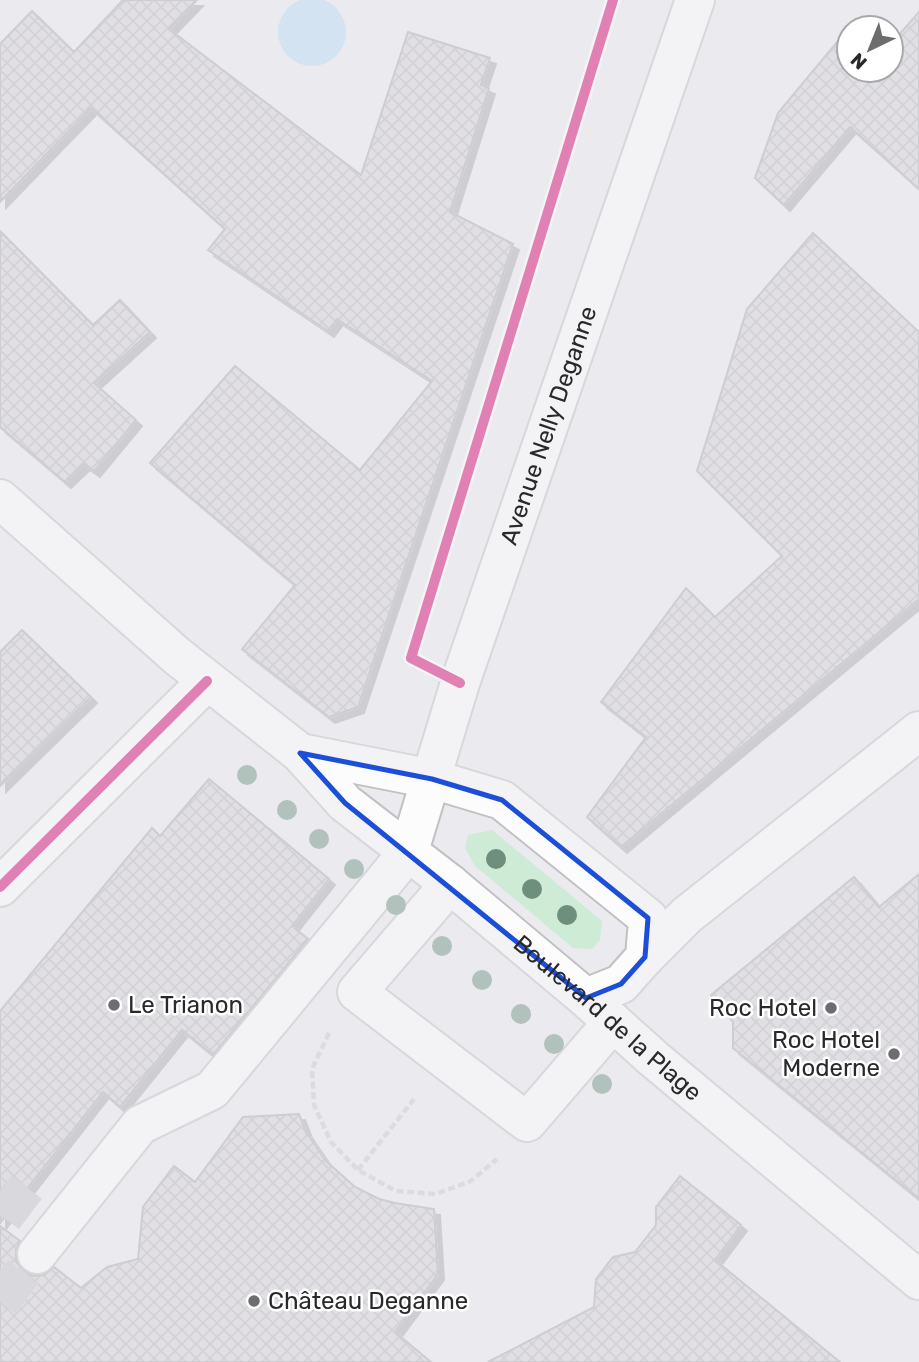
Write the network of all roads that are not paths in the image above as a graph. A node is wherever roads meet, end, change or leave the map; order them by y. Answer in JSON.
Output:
{"nodes":[{"id":1,"x":695,"y":0,"type":"edge"},
{"id":2,"x":0,"y":499,"type":"edge"},
{"id":3,"x":207,"y":681,"type":"junction"},
{"id":4,"x":919,"y":731,"type":"edge"},
{"id":5,"x":300,"y":753,"type":"junction"},
{"id":6,"x":432,"y":779,"type":"junction"},
{"id":7,"x":408,"y":851,"type":"junction"},
{"id":8,"x":450,"y":884,"type":"junction"},
{"id":9,"x":0,"y":887,"type":"edge"},
{"id":10,"x":687,"y":915,"type":"junction"},
{"id":11,"x":648,"y":918,"type":"junction"},
{"id":12,"x":645,"y":957,"type":"junction"},
{"id":13,"x":599,"y":1010,"type":"junction"},
{"id":14,"x":37,"y":1254,"type":"tunnel mouth"},
{"id":15,"x":919,"y":1280,"type":"edge"}],
"edges":[{"from":1,"to":6,"type":"main road","name":"Avenue Nelly Deganne"},
{"from":2,"to":3,"type":"main road","name":"Boulevard de la Plage"},
{"from":3,"to":5,"type":"main road","name":"Boulevard de la Plage"},
{"from":3,"to":9,"type":"main road"},
{"from":4,"to":10,"type":"main road"},
{"from":5,"to":6,"type":"main road","name":"Boulevard de la Plage"},
{"from":5,"to":7,"type":"main road","name":"Boulevard de la Plage"},
{"from":6,"to":7,"type":"main road","name":"Avenue Nelly Deganne"},
{"from":6,"to":11,"type":"main road","name":"Boulevard de la Plage"},
{"from":7,"to":8,"type":"main road","name":"Boulevard de la Plage"},
{"from":7,"to":14,"type":"main road"},
{"from":8,"to":13,"type":"main road","name":"Boulevard de la Plage"},
{"from":8,"to":13,"type":"main road"},
{"from":10,"to":11,"type":"main road"},
{"from":10,"to":12,"type":"main road"},
{"from":11,"to":12,"type":"main road"},
{"from":12,"to":13,"type":"main road"},
{"from":13,"to":15,"type":"main road","name":"Boulevard de la Plage"}]}
